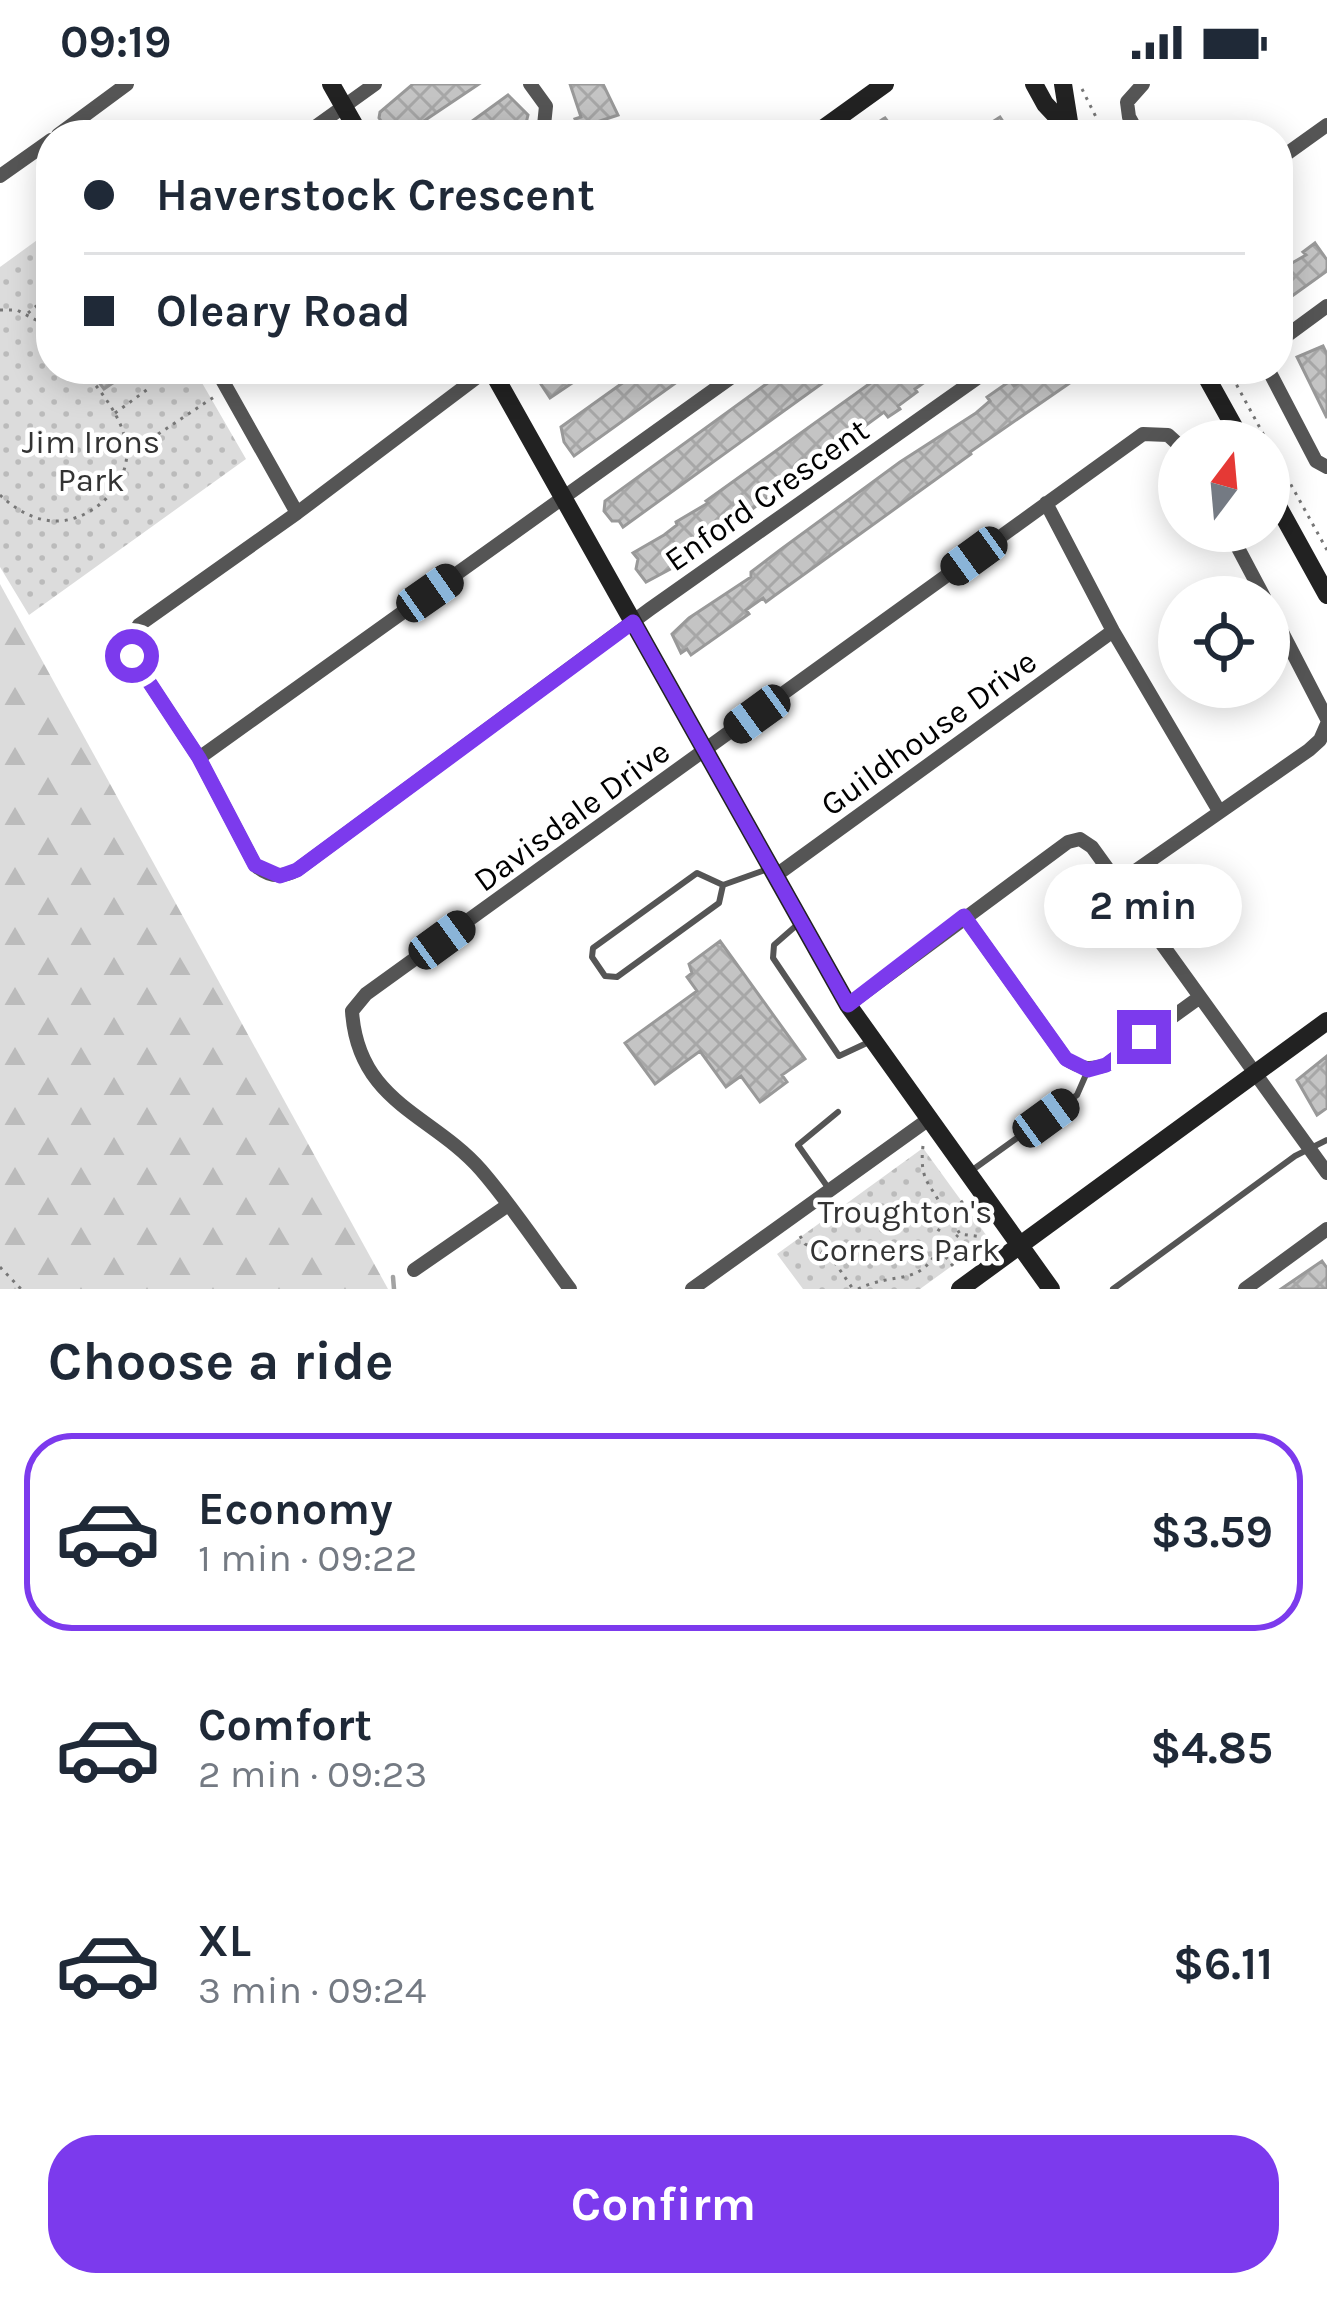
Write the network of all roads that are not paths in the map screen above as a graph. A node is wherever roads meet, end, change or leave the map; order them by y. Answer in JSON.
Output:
{"nodes":[{"id":1,"x":127,"y":84,"type":"edge"},
{"id":2,"x":331,"y":84,"type":"edge"},
{"id":3,"x":375,"y":84,"type":"edge"},
{"id":4,"x":530,"y":84,"type":"edge"},
{"id":5,"x":885,"y":84,"type":"edge"},
{"id":6,"x":1034,"y":84,"type":"edge"},
{"id":7,"x":1063,"y":84,"type":"edge"},
{"id":8,"x":1143,"y":84,"type":"edge"},
{"id":9,"x":344,"y":106,"type":"junction"},
{"id":10,"x":87,"y":120,"type":"edge"},
{"id":11,"x":325,"y":120,"type":"edge"},
{"id":12,"x":352,"y":120,"type":"edge"},
{"id":13,"x":545,"y":120,"type":"edge"},
{"id":14,"x":835,"y":120,"type":"edge"},
{"id":15,"x":1061,"y":120,"type":"edge"},
{"id":16,"x":1070,"y":120,"type":"edge"},
{"id":17,"x":1131,"y":120,"type":"edge"},
{"id":18,"x":1327,"y":125,"type":"edge"},
{"id":19,"x":1293,"y":149,"type":"edge"},
{"id":20,"x":36,"y":150,"type":"edge"},
{"id":21,"x":0,"y":176,"type":"edge"},
{"id":22,"x":1327,"y":307,"type":"edge"},
{"id":23,"x":1293,"y":331,"type":"edge"},
{"id":24,"x":226,"y":384,"type":"edge"},
{"id":25,"x":470,"y":384,"type":"edge"},
{"id":26,"x":499,"y":384,"type":"edge"},
{"id":27,"x":722,"y":384,"type":"edge"},
{"id":28,"x":969,"y":384,"type":"edge"},
{"id":29,"x":1210,"y":384,"type":"edge"},
{"id":30,"x":1276,"y":384,"type":"edge"},
{"id":31,"x":1230,"y":420,"type":"edge"},
{"id":32,"x":1158,"y":435,"type":"edge"},
{"id":33,"x":1327,"y":467,"type":"edge"},
{"id":34,"x":563,"y":497,"type":"junction"},
{"id":35,"x":1046,"y":503,"type":"junction"},
{"id":36,"x":297,"y":513,"type":"junction"},
{"id":37,"x":1290,"y":528,"type":"edge"},
{"id":38,"x":1327,"y":595,"type":"edge"},
{"id":39,"x":633,"y":622,"type":"junction"},
{"id":40,"x":1114,"y":632,"type":"junction"},
{"id":41,"x":1290,"y":649,"type":"edge"},
{"id":42,"x":1327,"y":722,"type":"edge"},
{"id":43,"x":705,"y":752,"type":"junction"},
{"id":44,"x":199,"y":758,"type":"junction"},
{"id":45,"x":1219,"y":812,"type":"junction"},
{"id":46,"x":773,"y":872,"type":"junction"},
{"id":47,"x":723,"y":884,"type":"junction"},
{"id":48,"x":1118,"y":884,"type":"junction"},
{"id":49,"x":964,"y":916,"type":"junction"},
{"id":50,"x":801,"y":922,"type":"junction"},
{"id":51,"x":1200,"y":997,"type":"junction"},
{"id":52,"x":848,"y":1005,"type":"junction"},
{"id":53,"x":1327,"y":1021,"type":"edge"},
{"id":54,"x":872,"y":1040,"type":"junction"},
{"id":55,"x":1088,"y":1070,"type":"junction"},
{"id":56,"x":1255,"y":1074,"type":"junction"},
{"id":57,"x":838,"y":1112,"type":"dead end"},
{"id":58,"x":929,"y":1119,"type":"junction"},
{"id":59,"x":1327,"y":1140,"type":"edge"},
{"id":60,"x":1312,"y":1151,"type":"junction"},
{"id":61,"x":1327,"y":1173,"type":"edge"},
{"id":62,"x":968,"y":1174,"type":"junction"},
{"id":63,"x":829,"y":1190,"type":"junction"},
{"id":64,"x":508,"y":1205,"type":"junction"},
{"id":65,"x":1327,"y":1229,"type":"edge"},
{"id":66,"x":1020,"y":1245,"type":"junction"},
{"id":67,"x":414,"y":1270,"type":"dead end"},
{"id":68,"x":570,"y":1289,"type":"edge"},
{"id":69,"x":692,"y":1289,"type":"edge"},
{"id":70,"x":960,"y":1289,"type":"edge"},
{"id":71,"x":1051,"y":1289,"type":"edge"},
{"id":72,"x":1113,"y":1289,"type":"edge"},
{"id":73,"x":1245,"y":1289,"type":"edge"}],
"edges":[{"from":1,"to":10,"type":"street"},
{"from":2,"to":9,"type":"street"},
{"from":3,"to":9,"type":"street"},
{"from":4,"to":13,"type":"street"},
{"from":5,"to":14,"type":"street"},
{"from":6,"to":15,"type":"street"},
{"from":7,"to":16,"type":"street"},
{"from":8,"to":17,"type":"street"},
{"from":9,"to":11,"type":"street"},
{"from":9,"to":12,"type":"street"},
{"from":18,"to":19,"type":"street"},
{"from":20,"to":21,"type":"street"},
{"from":22,"to":23,"type":"street"},
{"from":24,"to":36,"type":"street"},
{"from":25,"to":36,"type":"street"},
{"from":26,"to":34,"type":"street"},
{"from":27,"to":34,"type":"street"},
{"from":28,"to":39,"type":"street","name":"Enford Crescent"},
{"from":29,"to":31,"type":"street"},
{"from":30,"to":33,"type":"street"},
{"from":32,"to":35,"type":"street","name":"Davisdale Drive"},
{"from":34,"to":39,"type":"street"},
{"from":34,"to":44,"type":"street"},
{"from":35,"to":40,"type":"street"},
{"from":35,"to":43,"type":"street","name":"Davisdale Drive"},
{"from":36,"to":44,"type":"street"},
{"from":37,"to":38,"type":"street"},
{"from":39,"to":43,"type":"street"},
{"from":39,"to":44,"type":"street","name":"Enford Crescent"},
{"from":40,"to":45,"type":"street"},
{"from":40,"to":46,"type":"street","name":"Guildhouse Drive"},
{"from":41,"to":42,"type":"street"},
{"from":42,"to":45,"type":"street"},
{"from":43,"to":46,"type":"street"},
{"from":43,"to":64,"type":"street","name":"Davisdale Drive"},
{"from":45,"to":48,"type":"street"},
{"from":46,"to":47,"type":"lane"},
{"from":46,"to":50,"type":"street"},
{"from":47,"to":47,"type":"lane"},
{"from":48,"to":49,"type":"street"},
{"from":48,"to":51,"type":"street"},
{"from":49,"to":52,"type":"street"},
{"from":49,"to":55,"type":"street"},
{"from":50,"to":52,"type":"street"},
{"from":50,"to":54,"type":"lane"},
{"from":51,"to":55,"type":"street"},
{"from":51,"to":56,"type":"street"},
{"from":52,"to":54,"type":"street"},
{"from":53,"to":56,"type":"street"},
{"from":54,"to":58,"type":"street"},
{"from":55,"to":62,"type":"lane"},
{"from":56,"to":60,"type":"street"},
{"from":56,"to":66,"type":"street"},
{"from":57,"to":63,"type":"lane"},
{"from":58,"to":62,"type":"street"},
{"from":58,"to":63,"type":"street"},
{"from":59,"to":60,"type":"lane"},
{"from":60,"to":61,"type":"street"},
{"from":60,"to":72,"type":"lane"},
{"from":62,"to":66,"type":"street"},
{"from":63,"to":69,"type":"street"},
{"from":64,"to":67,"type":"street"},
{"from":64,"to":68,"type":"street","name":"Davisdale Drive"},
{"from":65,"to":73,"type":"street"},
{"from":66,"to":70,"type":"street"},
{"from":66,"to":71,"type":"street"}]}
